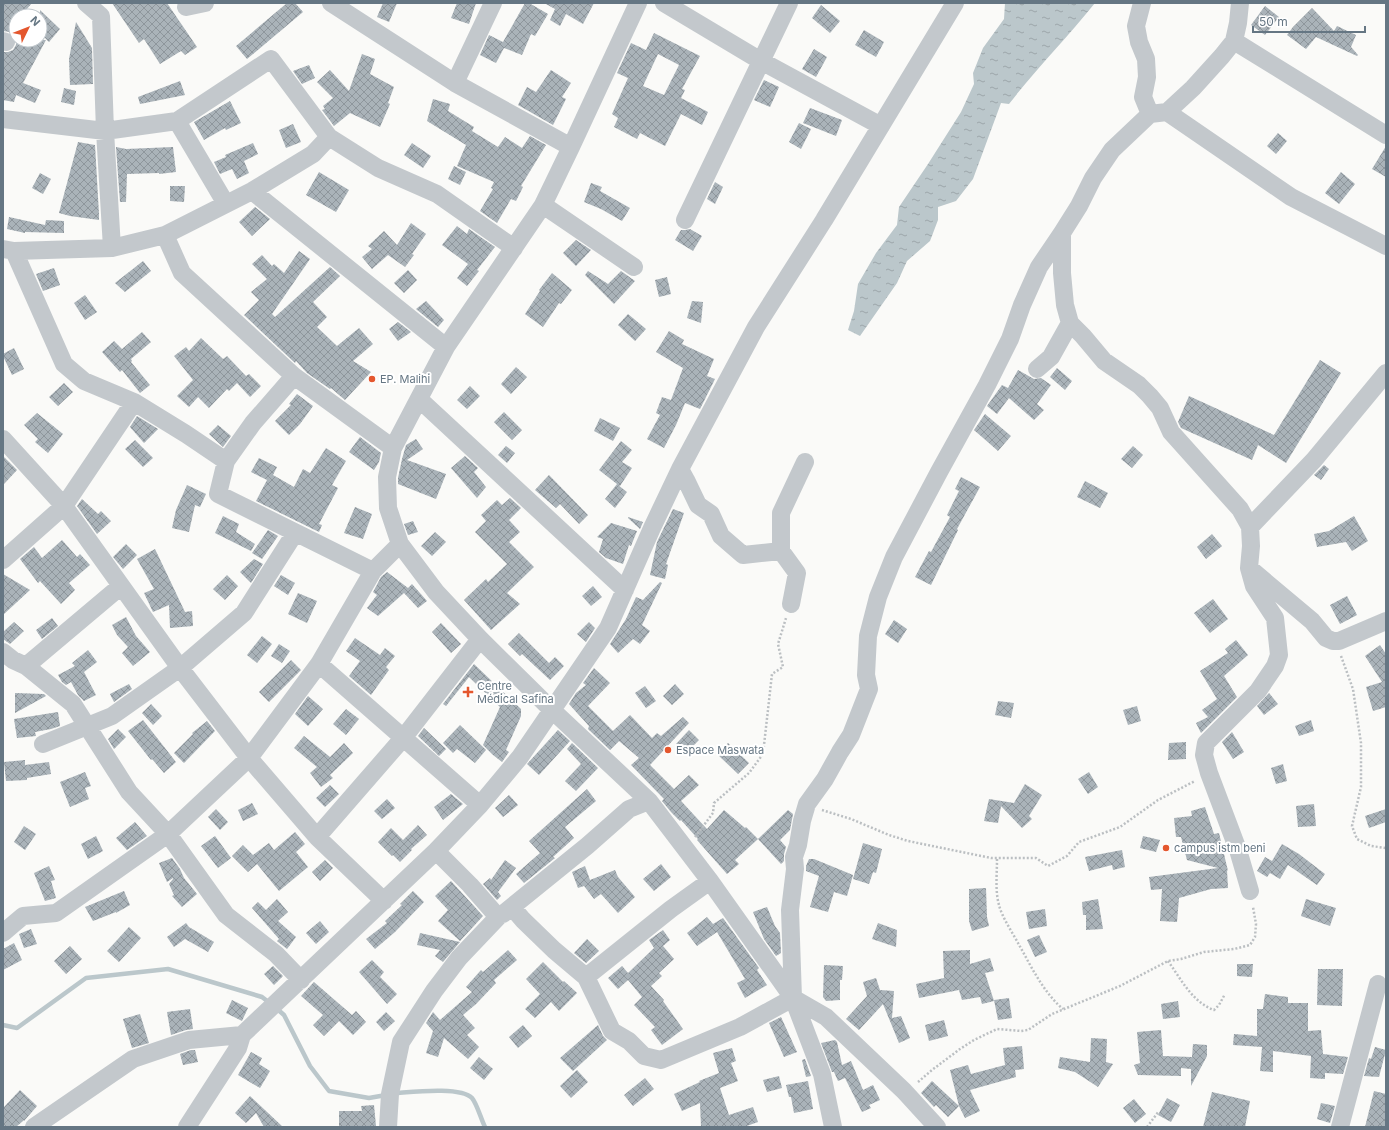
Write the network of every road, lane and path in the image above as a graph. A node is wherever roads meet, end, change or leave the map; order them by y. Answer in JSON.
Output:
{"nodes":[{"id":1,"x":86,"y":3,"type":"edge"},
{"id":2,"x":206,"y":3,"type":"edge"},
{"id":3,"x":331,"y":3,"type":"edge"},
{"id":4,"x":493,"y":3,"type":"edge"},
{"id":5,"x":638,"y":3,"type":"edge"},
{"id":6,"x":664,"y":3,"type":"edge"},
{"id":7,"x":789,"y":3,"type":"edge"},
{"id":8,"x":956,"y":3,"type":"edge"},
{"id":9,"x":1142,"y":3,"type":"edge"},
{"id":10,"x":1240,"y":3,"type":"edge"},
{"id":11,"x":186,"y":7,"type":"dead end"},
{"id":12,"x":1234,"y":41,"type":"junction"},
{"id":13,"x":761,"y":61,"type":"junction"},
{"id":14,"x":455,"y":83,"type":"junction"},
{"id":15,"x":1159,"y":113,"type":"junction"},
{"id":16,"x":3,"y":119,"type":"edge"},
{"id":17,"x":177,"y":121,"type":"junction"},
{"id":18,"x":881,"y":126,"type":"junction"},
{"id":19,"x":105,"y":131,"type":"junction"},
{"id":20,"x":1386,"y":134,"type":"edge"},
{"id":21,"x":329,"y":137,"type":"junction"},
{"id":22,"x":571,"y":147,"type":"junction"},
{"id":23,"x":252,"y":192,"type":"junction"},
{"id":24,"x":226,"y":204,"type":"junction"},
{"id":25,"x":543,"y":205,"type":"junction"},
{"id":26,"x":685,"y":220,"type":"dead end"},
{"id":27,"x":1062,"y":234,"type":"junction"},
{"id":28,"x":165,"y":235,"type":"junction"},
{"id":29,"x":1386,"y":246,"type":"edge"},
{"id":30,"x":112,"y":248,"type":"junction"},
{"id":31,"x":514,"y":248,"type":"junction"},
{"id":32,"x":8,"y":250,"type":"edge"},
{"id":33,"x":634,"y":267,"type":"dead end"},
{"id":34,"x":1070,"y":323,"type":"junction"},
{"id":35,"x":446,"y":346,"type":"junction"},
{"id":36,"x":1037,"y":369,"type":"dead end"},
{"id":37,"x":1386,"y":373,"type":"edge"},
{"id":38,"x":294,"y":376,"type":"junction"},
{"id":39,"x":419,"y":400,"type":"junction"},
{"id":40,"x":134,"y":402,"type":"junction"},
{"id":41,"x":3,"y":438,"type":"edge"},
{"id":42,"x":393,"y":448,"type":"junction"},
{"id":43,"x":226,"y":461,"type":"junction"},
{"id":44,"x":805,"y":462,"type":"dead end"},
{"id":45,"x":680,"y":469,"type":"junction"},
{"id":46,"x":64,"y":506,"type":"junction"},
{"id":47,"x":1250,"y":528,"type":"junction"},
{"id":48,"x":295,"y":533,"type":"junction"},
{"id":49,"x":400,"y":544,"type":"junction"},
{"id":50,"x":781,"y":551,"type":"junction"},
{"id":51,"x":3,"y":560,"type":"edge"},
{"id":52,"x":1249,"y":568,"type":"junction"},
{"id":53,"x":373,"y":571,"type":"junction"},
{"id":54,"x":121,"y":586,"type":"junction"},
{"id":55,"x":625,"y":590,"type":"junction"},
{"id":56,"x":790,"y":604,"type":"joint"},
{"id":57,"x":1386,"y":621,"type":"edge"},
{"id":58,"x":480,"y":639,"type":"junction"},
{"id":59,"x":1333,"y":641,"type":"junction"},
{"id":60,"x":3,"y":652,"type":"edge"},
{"id":61,"x":319,"y":664,"type":"junction"},
{"id":62,"x":26,"y":666,"type":"junction"},
{"id":63,"x":180,"y":668,"type":"junction"},
{"id":64,"x":552,"y":710,"type":"junction"},
{"id":65,"x":88,"y":726,"type":"junction"},
{"id":66,"x":404,"y":737,"type":"junction"},
{"id":67,"x":43,"y":744,"type":"dead end"},
{"id":68,"x":249,"y":758,"type":"junction"},
{"id":69,"x":1209,"y":773,"type":"junction"},
{"id":70,"x":649,"y":801,"type":"junction"},
{"id":71,"x":807,"y":804,"type":"junction"},
{"id":72,"x":480,"y":805,"type":"junction"},
{"id":73,"x":168,"y":834,"type":"junction"},
{"id":74,"x":317,"y":837,"type":"junction"},
{"id":75,"x":688,"y":842,"type":"junction"},
{"id":76,"x":1386,"y":848,"type":"edge"},
{"id":77,"x":436,"y":851,"type":"junction"},
{"id":78,"x":997,"y":859,"type":"junction"},
{"id":79,"x":710,"y":881,"type":"junction"},
{"id":80,"x":1250,"y":891,"type":"joint"},
{"id":81,"x":384,"y":901,"type":"junction"},
{"id":82,"x":505,"y":912,"type":"junction"},
{"id":83,"x":3,"y":933,"type":"edge"},
{"id":84,"x":1168,"y":961,"type":"junction"},
{"id":85,"x":586,"y":977,"type":"junction"},
{"id":86,"x":301,"y":980,"type":"junction"},
{"id":87,"x":1378,"y":984,"type":"dead end"},
{"id":88,"x":1225,"y":994,"type":"dead end"},
{"id":89,"x":793,"y":998,"type":"junction"},
{"id":90,"x":1063,"y":1009,"type":"junction"},
{"id":91,"x":242,"y":1035,"type":"junction"},
{"id":92,"x":904,"y":1091,"type":"junction"},
{"id":93,"x":1159,"y":1111,"type":"dead end"},
{"id":94,"x":34,"y":1127,"type":"edge"},
{"id":95,"x":187,"y":1127,"type":"edge"},
{"id":96,"x":388,"y":1127,"type":"edge"},
{"id":97,"x":833,"y":1127,"type":"edge"},
{"id":98,"x":937,"y":1127,"type":"edge"},
{"id":99,"x":1148,"y":1127,"type":"edge"},
{"id":100,"x":1340,"y":1127,"type":"edge"}],
"edges":[{"from":1,"to":19,"type":"street"},
{"from":2,"to":11,"type":"street"},
{"from":3,"to":14,"type":"street"},
{"from":4,"to":14,"type":"street"},
{"from":5,"to":22,"type":"street"},
{"from":6,"to":13,"type":"street"},
{"from":7,"to":13,"type":"street"},
{"from":8,"to":18,"type":"street"},
{"from":9,"to":15,"type":"street"},
{"from":10,"to":12,"type":"street"},
{"from":12,"to":15,"type":"street"},
{"from":12,"to":20,"type":"street"},
{"from":13,"to":18,"type":"street"},
{"from":13,"to":26,"type":"street"},
{"from":14,"to":22,"type":"street"},
{"from":15,"to":27,"type":"street"},
{"from":15,"to":29,"type":"street"},
{"from":16,"to":19,"type":"street"},
{"from":17,"to":19,"type":"street"},
{"from":17,"to":21,"type":"street"},
{"from":17,"to":24,"type":"street"},
{"from":18,"to":45,"type":"street"},
{"from":19,"to":30,"type":"street"},
{"from":21,"to":23,"type":"street"},
{"from":21,"to":31,"type":"street"},
{"from":22,"to":25,"type":"street"},
{"from":23,"to":24,"type":"street"},
{"from":23,"to":35,"type":"street"},
{"from":24,"to":28,"type":"street"},
{"from":25,"to":31,"type":"street"},
{"from":25,"to":33,"type":"street"},
{"from":27,"to":34,"type":"street"},
{"from":27,"to":71,"type":"street"},
{"from":28,"to":30,"type":"street"},
{"from":28,"to":38,"type":"street"},
{"from":30,"to":32,"type":"street"},
{"from":31,"to":35,"type":"street"},
{"from":32,"to":40,"type":"street"},
{"from":34,"to":36,"type":"street"},
{"from":34,"to":47,"type":"street"},
{"from":35,"to":39,"type":"street"},
{"from":37,"to":47,"type":"street"},
{"from":38,"to":42,"type":"street"},
{"from":38,"to":43,"type":"street"},
{"from":39,"to":42,"type":"street"},
{"from":39,"to":55,"type":"street"},
{"from":40,"to":43,"type":"street"},
{"from":40,"to":46,"type":"street"},
{"from":41,"to":46,"type":"street"},
{"from":42,"to":49,"type":"street"},
{"from":43,"to":48,"type":"street"},
{"from":44,"to":50,"type":"street"},
{"from":45,"to":50,"type":"street"},
{"from":45,"to":55,"type":"street"},
{"from":46,"to":51,"type":"street"},
{"from":46,"to":54,"type":"street"},
{"from":47,"to":52,"type":"street"},
{"from":48,"to":53,"type":"street"},
{"from":48,"to":63,"type":"street"},
{"from":49,"to":53,"type":"street"},
{"from":49,"to":58,"type":"street"},
{"from":50,"to":56,"type":"street"},
{"from":52,"to":59,"type":"street"},
{"from":52,"to":69,"type":"street"},
{"from":53,"to":61,"type":"street"},
{"from":54,"to":62,"type":"street"},
{"from":54,"to":63,"type":"street"},
{"from":55,"to":64,"type":"street"},
{"from":56,"to":75,"type":"path"},
{"from":57,"to":59,"type":"street"},
{"from":58,"to":64,"type":"street"},
{"from":58,"to":66,"type":"street"},
{"from":59,"to":76,"type":"path"},
{"from":60,"to":62,"type":"street"},
{"from":61,"to":66,"type":"street"},
{"from":61,"to":68,"type":"street"},
{"from":62,"to":65,"type":"street"},
{"from":63,"to":65,"type":"street"},
{"from":63,"to":68,"type":"street"},
{"from":64,"to":70,"type":"street"},
{"from":64,"to":72,"type":"street"},
{"from":65,"to":67,"type":"street"},
{"from":65,"to":73,"type":"street"},
{"from":66,"to":72,"type":"street"},
{"from":66,"to":74,"type":"street"},
{"from":68,"to":73,"type":"street"},
{"from":68,"to":74,"type":"street"},
{"from":69,"to":78,"type":"path"},
{"from":69,"to":80,"type":"street"},
{"from":70,"to":75,"type":"street"},
{"from":70,"to":82,"type":"street"},
{"from":71,"to":78,"type":"path"},
{"from":71,"to":89,"type":"street"},
{"from":72,"to":77,"type":"street"},
{"from":73,"to":83,"type":"street"},
{"from":73,"to":86,"type":"street"},
{"from":74,"to":81,"type":"street"},
{"from":75,"to":79,"type":"street"},
{"from":77,"to":81,"type":"street"},
{"from":77,"to":82,"type":"street"},
{"from":78,"to":90,"type":"path"},
{"from":79,"to":85,"type":"street"},
{"from":79,"to":89,"type":"street"},
{"from":80,"to":84,"type":"path"},
{"from":81,"to":86,"type":"street"},
{"from":82,"to":85,"type":"street"},
{"from":82,"to":96,"type":"street"},
{"from":84,"to":88,"type":"path"},
{"from":84,"to":90,"type":"path"},
{"from":85,"to":89,"type":"street"},
{"from":86,"to":91,"type":"street"},
{"from":87,"to":100,"type":"street"},
{"from":89,"to":92,"type":"street"},
{"from":89,"to":97,"type":"street"},
{"from":90,"to":92,"type":"path"},
{"from":91,"to":94,"type":"street"},
{"from":91,"to":95,"type":"street"},
{"from":92,"to":98,"type":"street"},
{"from":93,"to":99,"type":"path"}]}
